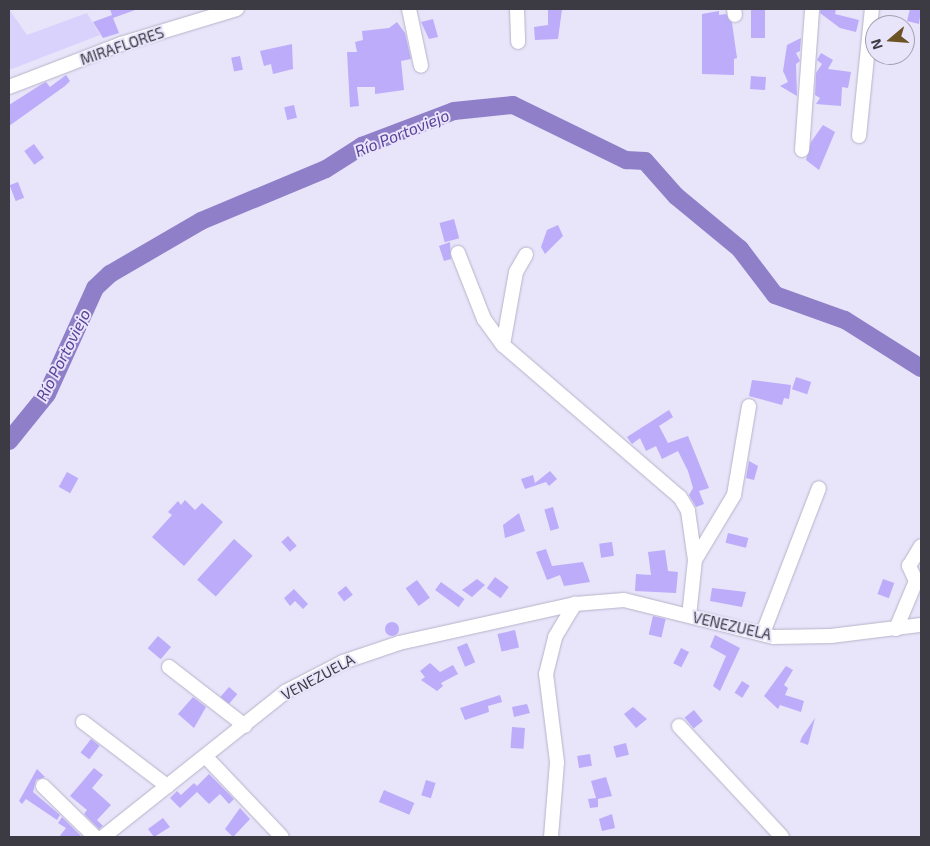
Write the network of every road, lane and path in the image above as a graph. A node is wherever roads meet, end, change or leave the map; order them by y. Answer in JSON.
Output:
{"nodes":[{"id":1,"x":237,"y":9,"type":"edge"},
{"id":2,"x":409,"y":9,"type":"edge"},
{"id":3,"x":517,"y":9,"type":"edge"},
{"id":4,"x":812,"y":9,"type":"edge"},
{"id":5,"x":872,"y":9,"type":"edge"},
{"id":6,"x":518,"y":42,"type":"dead end"},
{"id":7,"x":421,"y":66,"type":"dead end"},
{"id":8,"x":9,"y":87,"type":"edge"},
{"id":9,"x":859,"y":136,"type":"dead end"},
{"id":10,"x":802,"y":150,"type":"dead end"},
{"id":11,"x":458,"y":253,"type":"dead end"},
{"id":12,"x":526,"y":255,"type":"dead end"},
{"id":13,"x":503,"y":345,"type":"junction"},
{"id":14,"x":749,"y":406,"type":"dead end"},
{"id":15,"x":819,"y":488,"type":"dead end"},
{"id":16,"x":921,"y":546,"type":"edge"},
{"id":17,"x":695,"y":560,"type":"junction"},
{"id":18,"x":575,"y":604,"type":"junction"},
{"id":19,"x":689,"y":616,"type":"junction"},
{"id":20,"x":921,"y":626,"type":"edge"},
{"id":21,"x":896,"y":629,"type":"junction"},
{"id":22,"x":763,"y":633,"type":"junction"},
{"id":23,"x":170,"y":667,"type":"dead end"},
{"id":24,"x":83,"y":722,"type":"dead end"},
{"id":25,"x":245,"y":726,"type":"junction"},
{"id":26,"x":678,"y":726,"type":"dead end"},
{"id":27,"x":206,"y":757,"type":"junction"},
{"id":28,"x":43,"y":786,"type":"dead end"},
{"id":29,"x":167,"y":786,"type":"junction"},
{"id":30,"x":95,"y":837,"type":"edge"},
{"id":31,"x":103,"y":837,"type":"edge"},
{"id":32,"x":282,"y":837,"type":"edge"},
{"id":33,"x":550,"y":837,"type":"edge"},
{"id":34,"x":782,"y":837,"type":"edge"}],
"edges":[{"from":1,"to":8,"type":"street","name":"MIRAFLORES"},
{"from":2,"to":7,"type":"street"},
{"from":3,"to":6,"type":"street"},
{"from":4,"to":10,"type":"street"},
{"from":5,"to":9,"type":"street"},
{"from":11,"to":13,"type":"street"},
{"from":12,"to":13,"type":"street"},
{"from":13,"to":17,"type":"street"},
{"from":14,"to":17,"type":"street"},
{"from":15,"to":22,"type":"street"},
{"from":16,"to":21,"type":"street"},
{"from":17,"to":19,"type":"street"},
{"from":18,"to":19,"type":"street","name":"VENEZUELA"},
{"from":18,"to":25,"type":"street","name":"VENEZUELA"},
{"from":18,"to":33,"type":"street"},
{"from":19,"to":22,"type":"street","name":"VENEZUELA"},
{"from":20,"to":21,"type":"street","name":"VENEZUELA"},
{"from":21,"to":22,"type":"street","name":"VENEZUELA"},
{"from":23,"to":25,"type":"street"},
{"from":24,"to":29,"type":"street"},
{"from":25,"to":27,"type":"street","name":"VENEZUELA"},
{"from":26,"to":34,"type":"street"},
{"from":27,"to":29,"type":"street","name":"VENEZUELA"},
{"from":27,"to":32,"type":"street"},
{"from":28,"to":30,"type":"street"},
{"from":29,"to":31,"type":"street","name":"VENEZUELA"}]}
